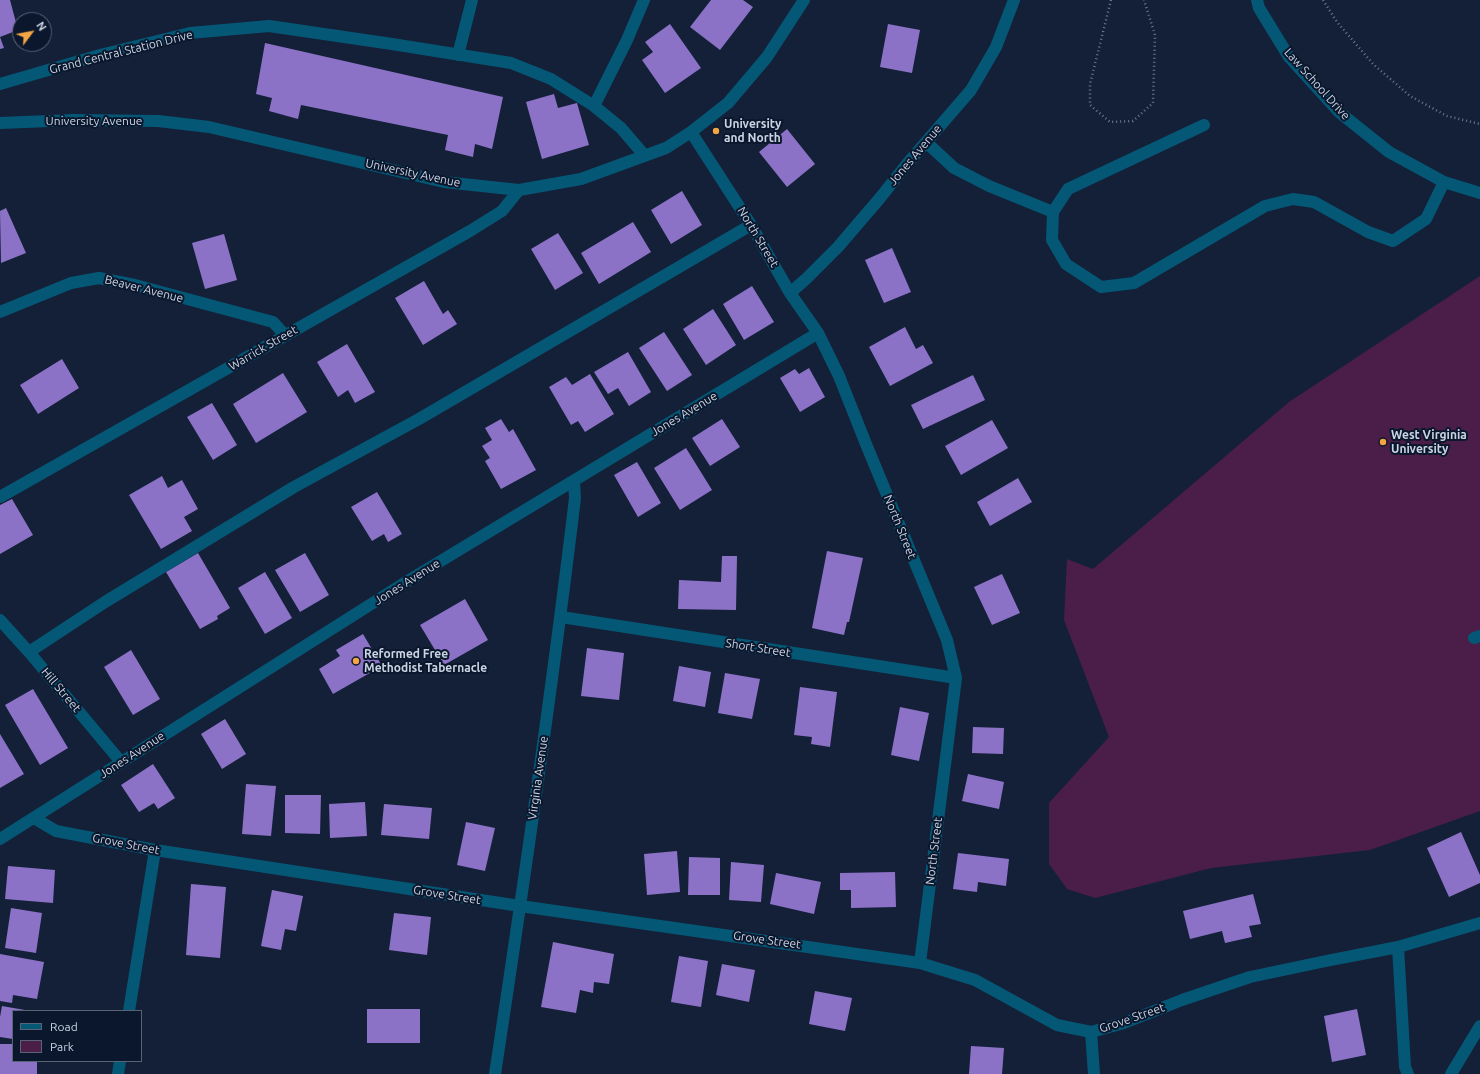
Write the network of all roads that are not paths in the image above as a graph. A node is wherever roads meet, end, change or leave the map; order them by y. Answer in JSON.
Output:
{"nodes":[{"id":1,"x":472,"y":0,"type":"edge"},
{"id":2,"x":644,"y":0,"type":"edge"},
{"id":3,"x":804,"y":0,"type":"edge"},
{"id":4,"x":1014,"y":0,"type":"edge"},
{"id":5,"x":1257,"y":0,"type":"edge"},
{"id":6,"x":458,"y":55,"type":"junction"},
{"id":7,"x":0,"y":84,"type":"edge"},
{"id":8,"x":594,"y":106,"type":"junction"},
{"id":9,"x":0,"y":123,"type":"edge"},
{"id":10,"x":1204,"y":125,"type":"dead end"},
{"id":11,"x":691,"y":132,"type":"junction"},
{"id":12,"x":926,"y":142,"type":"junction"},
{"id":13,"x":645,"y":156,"type":"junction"},
{"id":14,"x":1444,"y":182,"type":"junction"},
{"id":15,"x":519,"y":190,"type":"junction"},
{"id":16,"x":1480,"y":193,"type":"edge"},
{"id":17,"x":1053,"y":212,"type":"junction"},
{"id":18,"x":751,"y":225,"type":"junction"},
{"id":19,"x":790,"y":293,"type":"junction"},
{"id":20,"x":0,"y":312,"type":"edge"},
{"id":21,"x":818,"y":333,"type":"junction"},
{"id":22,"x":286,"y":335,"type":"junction"},
{"id":23,"x":574,"y":481,"type":"junction"},
{"id":24,"x":0,"y":497,"type":"edge"},
{"id":25,"x":561,"y":617,"type":"junction"},
{"id":26,"x":0,"y":620,"type":"edge"},
{"id":27,"x":29,"y":652,"type":"junction"},
{"id":28,"x":956,"y":678,"type":"junction"},
{"id":29,"x":121,"y":762,"type":"junction"},
{"id":30,"x":34,"y":818,"type":"junction"},
{"id":31,"x":0,"y":839,"type":"edge"},
{"id":32,"x":156,"y":850,"type":"junction"},
{"id":33,"x":520,"y":906,"type":"junction"},
{"id":34,"x":1480,"y":923,"type":"edge"},
{"id":35,"x":1398,"y":947,"type":"junction"},
{"id":36,"x":920,"y":963,"type":"junction"},
{"id":37,"x":129,"y":1010,"type":"edge"},
{"id":38,"x":1480,"y":1026,"type":"edge"},
{"id":39,"x":1091,"y":1032,"type":"junction"},
{"id":40,"x":120,"y":1062,"type":"edge"},
{"id":41,"x":118,"y":1074,"type":"edge"},
{"id":42,"x":495,"y":1074,"type":"edge"},
{"id":43,"x":1094,"y":1074,"type":"edge"},
{"id":44,"x":1408,"y":1074,"type":"edge"},
{"id":45,"x":1451,"y":1074,"type":"edge"}],
"edges":[{"from":1,"to":6,"type":"street"},
{"from":2,"to":8,"type":"street"},
{"from":3,"to":11,"type":"street","name":"University Avenue"},
{"from":4,"to":12,"type":"street","name":"Jones Avenue"},
{"from":5,"to":14,"type":"street","name":"Law School Drive"},
{"from":6,"to":7,"type":"street","name":"Grand Central Station Drive"},
{"from":6,"to":8,"type":"street","name":"Grand Central Station Drive"},
{"from":8,"to":13,"type":"street","name":"Grand Central Station Drive"},
{"from":9,"to":15,"type":"street","name":"University Avenue"},
{"from":10,"to":17,"type":"street"},
{"from":11,"to":13,"type":"street","name":"University Avenue"},
{"from":11,"to":18,"type":"street","name":"North Street"},
{"from":12,"to":17,"type":"street"},
{"from":12,"to":19,"type":"street","name":"Jones Avenue"},
{"from":13,"to":15,"type":"street","name":"University Avenue"},
{"from":14,"to":16,"type":"street","name":"Law School Drive"},
{"from":14,"to":17,"type":"street"},
{"from":15,"to":22,"type":"street","name":"Warrick Street"},
{"from":18,"to":19,"type":"street","name":"North Street"},
{"from":18,"to":27,"type":"street"},
{"from":19,"to":21,"type":"street","name":"North Street"},
{"from":20,"to":22,"type":"street","name":"Beaver Avenue"},
{"from":21,"to":23,"type":"street","name":"Jones Avenue"},
{"from":21,"to":28,"type":"street","name":"North Street"},
{"from":22,"to":24,"type":"street","name":"Warrick Street"},
{"from":23,"to":25,"type":"street","name":"Virginia Avenue"},
{"from":23,"to":29,"type":"street","name":"Jones Avenue"},
{"from":25,"to":28,"type":"street","name":"Short Street"},
{"from":25,"to":33,"type":"street","name":"Virginia Avenue"},
{"from":26,"to":27,"type":"street","name":"Hill Street"},
{"from":27,"to":29,"type":"street","name":"Hill Street"},
{"from":28,"to":36,"type":"street","name":"North Street"},
{"from":29,"to":30,"type":"street","name":"Jones Avenue"},
{"from":30,"to":31,"type":"street","name":"Jones Avenue"},
{"from":30,"to":32,"type":"street","name":"Grove Street"},
{"from":32,"to":33,"type":"street","name":"Grove Street"},
{"from":32,"to":37,"type":"street"},
{"from":33,"to":36,"type":"street","name":"Grove Street"},
{"from":33,"to":42,"type":"street","name":"Virginia Avenue"},
{"from":34,"to":35,"type":"street","name":"Grove Street"},
{"from":35,"to":39,"type":"street","name":"Grove Street"},
{"from":35,"to":44,"type":"street"},
{"from":36,"to":39,"type":"street","name":"Grove Street"},
{"from":38,"to":45,"type":"street"},
{"from":39,"to":43,"type":"street"},
{"from":40,"to":41,"type":"street"}]}
